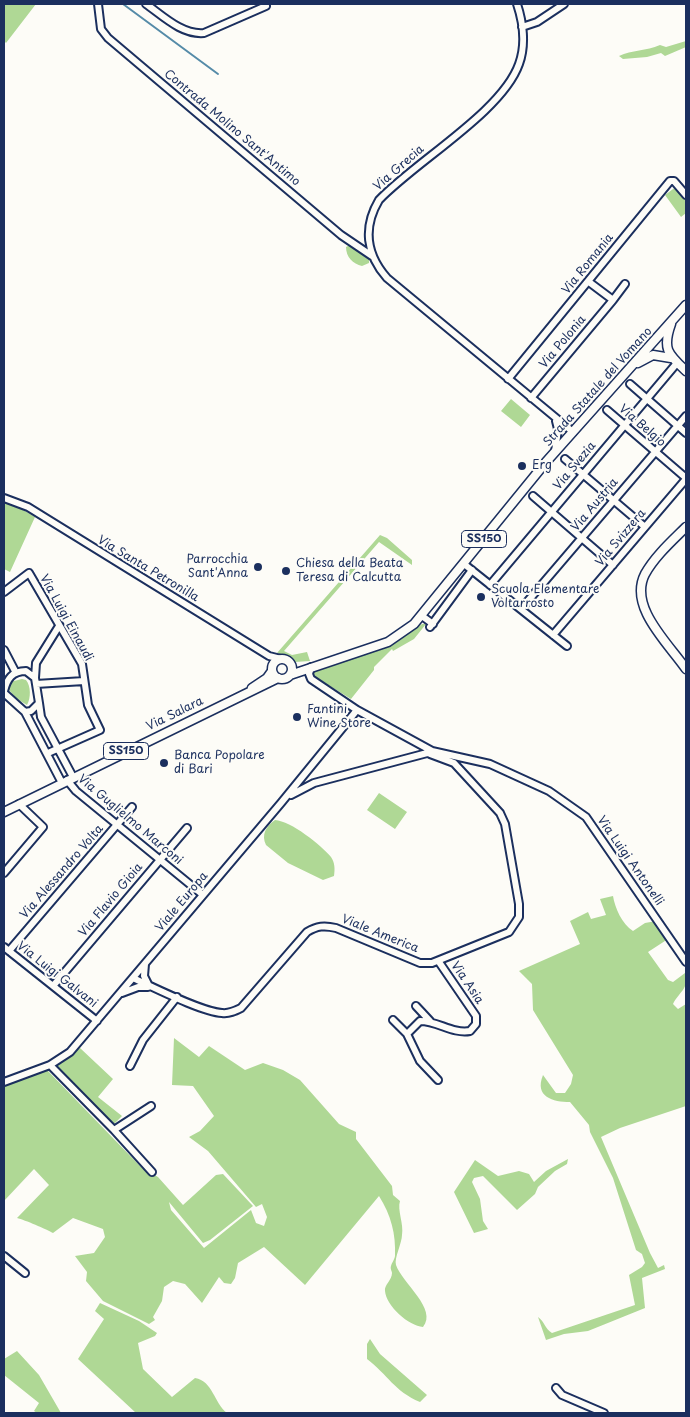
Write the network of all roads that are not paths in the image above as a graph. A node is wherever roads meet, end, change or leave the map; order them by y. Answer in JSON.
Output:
{"nodes":[{"id":1,"x":98,"y":4,"type":"edge"},
{"id":2,"x":146,"y":4,"type":"edge"},
{"id":3,"x":517,"y":4,"type":"edge"},
{"id":4,"x":564,"y":4,"type":"edge"},
{"id":5,"x":267,"y":5,"type":"edge"},
{"id":6,"x":522,"y":27,"type":"junction"},
{"id":7,"x":686,"y":195,"type":"edge"},
{"id":8,"x":372,"y":256,"type":"junction"},
{"id":9,"x":589,"y":282,"type":"junction"},
{"id":10,"x":625,"y":284,"type":"dead end"},
{"id":11,"x":613,"y":300,"type":"junction"},
{"id":12,"x":686,"y":305,"type":"edge"},
{"id":13,"x":673,"y":320,"type":"junction"},
{"id":14,"x":653,"y":342,"type":"junction"},
{"id":15,"x":670,"y":357,"type":"junction"},
{"id":16,"x":627,"y":371,"type":"junction"},
{"id":17,"x":686,"y":371,"type":"edge"},
{"id":18,"x":508,"y":379,"type":"junction"},
{"id":19,"x":630,"y":384,"type":"dead end"},
{"id":20,"x":531,"y":398,"type":"junction"},
{"id":21,"x":647,"y":399,"type":"junction"},
{"id":22,"x":607,"y":410,"type":"dead end"},
{"id":23,"x":686,"y":416,"type":"edge"},
{"id":24,"x":556,"y":421,"type":"junction"},
{"id":25,"x":625,"y":425,"type":"junction"},
{"id":26,"x":678,"y":426,"type":"junction"},
{"id":27,"x":558,"y":429,"type":"junction"},
{"id":28,"x":572,"y":432,"type":"junction"},
{"id":29,"x":686,"y":433,"type":"edge"},
{"id":30,"x":566,"y":439,"type":"junction"},
{"id":31,"x":555,"y":452,"type":"junction"},
{"id":32,"x":655,"y":452,"type":"junction"},
{"id":33,"x":565,"y":459,"type":"dead end"},
{"id":34,"x":583,"y":474,"type":"junction"},
{"id":35,"x":686,"y":479,"type":"edge"},
{"id":36,"x":533,"y":496,"type":"dead end"},
{"id":37,"x":4,"y":498,"type":"edge"},
{"id":38,"x":614,"y":500,"type":"junction"},
{"id":39,"x":551,"y":512,"type":"junction"},
{"id":40,"x":644,"y":527,"type":"junction"},
{"id":41,"x":686,"y":527,"type":"edge"},
{"id":42,"x":582,"y":539,"type":"junction"},
{"id":43,"x":464,"y":564,"type":"junction"},
{"id":44,"x":613,"y":565,"type":"junction"},
{"id":45,"x":472,"y":570,"type":"junction"},
{"id":46,"x":490,"y":585,"type":"junction"},
{"id":47,"x":4,"y":592,"type":"edge"},
{"id":48,"x":521,"y":609,"type":"junction"},
{"id":49,"x":422,"y":616,"type":"junction"},
{"id":50,"x":59,"y":626,"type":"junction"},
{"id":51,"x":553,"y":635,"type":"junction"},
{"id":52,"x":567,"y":646,"type":"dead end"},
{"id":53,"x":4,"y":650,"type":"edge"},
{"id":54,"x":269,"y":656,"type":"junction"},
{"id":55,"x":281,"y":659,"type":"junction"},
{"id":56,"x":291,"y":665,"type":"junction"},
{"id":57,"x":272,"y":667,"type":"junction"},
{"id":58,"x":308,"y":668,"type":"junction"},
{"id":59,"x":686,"y":669,"type":"edge"},
{"id":60,"x":16,"y":673,"type":"junction"},
{"id":61,"x":290,"y":675,"type":"junction"},
{"id":62,"x":278,"y":678,"type":"junction"},
{"id":63,"x":35,"y":681,"type":"junction"},
{"id":64,"x":84,"y":681,"type":"junction"},
{"id":65,"x":249,"y":691,"type":"junction"},
{"id":66,"x":4,"y":692,"type":"edge"},
{"id":67,"x":39,"y":703,"type":"junction"},
{"id":68,"x":357,"y":710,"type":"junction"},
{"id":69,"x":25,"y":712,"type":"junction"},
{"id":70,"x":59,"y":748,"type":"junction"},
{"id":71,"x":431,"y":752,"type":"junction"},
{"id":72,"x":48,"y":753,"type":"junction"},
{"id":73,"x":67,"y":780,"type":"junction"},
{"id":74,"x":281,"y":803,"type":"junction"},
{"id":75,"x":19,"y":804,"type":"junction"},
{"id":76,"x":132,"y":807,"type":"dead end"},
{"id":77,"x":4,"y":812,"type":"edge"},
{"id":78,"x":118,"y":824,"type":"junction"},
{"id":79,"x":187,"y":828,"type":"dead end"},
{"id":80,"x":161,"y":860,"type":"junction"},
{"id":81,"x":4,"y":873,"type":"edge"},
{"id":82,"x":203,"y":895,"type":"junction"},
{"id":83,"x":6,"y":949,"type":"edge"},
{"id":84,"x":439,"y":962,"type":"junction"},
{"id":85,"x":686,"y":962,"type":"edge"},
{"id":86,"x":145,"y":964,"type":"junction"},
{"id":87,"x":133,"y":978,"type":"junction"},
{"id":88,"x":53,"y":986,"type":"junction"},
{"id":89,"x":149,"y":987,"type":"junction"},
{"id":90,"x":119,"y":994,"type":"junction"},
{"id":91,"x":177,"y":997,"type":"junction"},
{"id":92,"x":416,"y":1006,"type":"dead end"},
{"id":93,"x":393,"y":1020,"type":"dead end"},
{"id":94,"x":97,"y":1021,"type":"junction"},
{"id":95,"x":430,"y":1021,"type":"junction"},
{"id":96,"x":407,"y":1034,"type":"junction"},
{"id":97,"x":50,"y":1065,"type":"junction"},
{"id":98,"x":130,"y":1066,"type":"dead end"},
{"id":99,"x":438,"y":1080,"type":"dead end"},
{"id":100,"x":4,"y":1082,"type":"edge"},
{"id":101,"x":151,"y":1106,"type":"dead end"},
{"id":102,"x":114,"y":1130,"type":"junction"},
{"id":103,"x":152,"y":1172,"type":"dead end"},
{"id":104,"x":4,"y":1256,"type":"edge"},
{"id":105,"x":25,"y":1273,"type":"dead end"},
{"id":106,"x":556,"y":1388,"type":"dead end"},
{"id":107,"x":604,"y":1413,"type":"edge"}],
"edges":[{"from":1,"to":8,"type":"street","name":"Contrada Molino Sant'Antimo"},
{"from":2,"to":5,"type":"street"},
{"from":3,"to":6,"type":"street","name":"Via Grecia"},
{"from":4,"to":6,"type":"street"},
{"from":6,"to":8,"type":"street","name":"Via Grecia"},
{"from":7,"to":9,"type":"street","name":"Via Romania"},
{"from":8,"to":18,"type":"street","name":"Via Grecia"},
{"from":9,"to":11,"type":"street"},
{"from":9,"to":18,"type":"street","name":"Via Romania"},
{"from":10,"to":11,"type":"street","name":"Via Polonia"},
{"from":11,"to":20,"type":"street","name":"Via Polonia"},
{"from":12,"to":13,"type":"main road","name":"Strada Statale del Vomano","number":"SS150"},
{"from":13,"to":14,"type":"main road","name":"Strada Statale del Vomano","number":"SS150"},
{"from":13,"to":15,"type":"main road"},
{"from":14,"to":15,"type":"main road"},
{"from":14,"to":16,"type":"main road","name":"Strada Statale del Vomano","number":"SS150"},
{"from":15,"to":16,"type":"main road"},
{"from":15,"to":17,"type":"main road"},
{"from":15,"to":21,"type":"street","name":"Via Svezia"},
{"from":16,"to":28,"type":"main road","name":"Strada Statale del Vomano","number":"SS150"},
{"from":18,"to":20,"type":"street","name":"Via Grecia"},
{"from":19,"to":21,"type":"street"},
{"from":20,"to":24,"type":"street","name":"Via Grecia"},
{"from":21,"to":25,"type":"street","name":"Via Svezia"},
{"from":21,"to":26,"type":"street"},
{"from":22,"to":25,"type":"street","name":"Via Belgio"},
{"from":23,"to":26,"type":"street","name":"Via Austria"},
{"from":24,"to":27,"type":"street"},
{"from":24,"to":28,"type":"street","name":"Via Grecia"},
{"from":25,"to":32,"type":"street","name":"Via Belgio"},
{"from":25,"to":34,"type":"street","name":"Via Svezia"},
{"from":26,"to":29,"type":"street"},
{"from":26,"to":32,"type":"street","name":"Via Austria"},
{"from":27,"to":30,"type":"street"},
{"from":27,"to":31,"type":"street"},
{"from":28,"to":30,"type":"main road","name":"Strada Statale del Vomano","number":"SS150"},
{"from":30,"to":31,"type":"main road","name":"Strada Statale del Vomano","number":"SS150"},
{"from":31,"to":43,"type":"main road","name":"Strada Statale del Vomano","number":"SS150"},
{"from":32,"to":35,"type":"street","name":"Via Belgio"},
{"from":32,"to":38,"type":"street","name":"Via Austria"},
{"from":33,"to":34,"type":"street"},
{"from":34,"to":38,"type":"street"},
{"from":34,"to":39,"type":"street","name":"Via Svezia"},
{"from":35,"to":40,"type":"street","name":"Via Svizzera"},
{"from":36,"to":39,"type":"street"},
{"from":37,"to":54,"type":"street","name":"Via Santa Petronilla"},
{"from":38,"to":40,"type":"street"},
{"from":38,"to":42,"type":"street","name":"Via Austria"},
{"from":39,"to":42,"type":"street"},
{"from":39,"to":46,"type":"street","name":"Via Svezia"},
{"from":40,"to":44,"type":"street","name":"Via Svizzera"},
{"from":41,"to":59,"type":"main road"},
{"from":42,"to":44,"type":"street"},
{"from":42,"to":48,"type":"street","name":"Via Austria"},
{"from":43,"to":45,"type":"street"},
{"from":43,"to":49,"type":"main road","name":"Strada Statale del Vomano","number":"SS150"},
{"from":44,"to":51,"type":"street","name":"Via Svizzera"},
{"from":45,"to":46,"type":"street"},
{"from":45,"to":49,"type":"street"},
{"from":46,"to":48,"type":"street"},
{"from":47,"to":50,"type":"street","name":"Via Luigi Einaudi"},
{"from":48,"to":51,"type":"street"},
{"from":49,"to":58,"type":"main road","name":"Strada Statale del Vomano","number":"SS150"},
{"from":50,"to":63,"type":"street"},
{"from":50,"to":64,"type":"street","name":"Via Luigi Einaudi"},
{"from":51,"to":52,"type":"street"},
{"from":53,"to":60,"type":"street"},
{"from":54,"to":55,"type":"street","name":"Via Santa Petronilla"},
{"from":54,"to":57,"type":"street"},
{"from":55,"to":56,"type":"main road"},
{"from":55,"to":57,"type":"main road"},
{"from":56,"to":58,"type":"main road"},
{"from":56,"to":61,"type":"main road"},
{"from":57,"to":62,"type":"main road"},
{"from":57,"to":65,"type":"main road","name":"Via Salara","number":"SS150"},
{"from":58,"to":61,"type":"main road","name":"Strada Statale del Vomano","number":"SS150"},
{"from":58,"to":68,"type":"street","name":"Via Luigi Antonelli"},
{"from":60,"to":63,"type":"street"},
{"from":60,"to":66,"type":"street"},
{"from":61,"to":62,"type":"main road"},
{"from":62,"to":65,"type":"main road","name":"Via Salara","number":"SS150"},
{"from":63,"to":64,"type":"street"},
{"from":63,"to":67,"type":"street"},
{"from":64,"to":70,"type":"street","name":"Via Luigi Einaudi"},
{"from":65,"to":73,"type":"main road","name":"Via Salara","number":"SS150"},
{"from":66,"to":69,"type":"street"},
{"from":67,"to":69,"type":"street"},
{"from":67,"to":70,"type":"street"},
{"from":68,"to":71,"type":"street","name":"Via Luigi Antonelli"},
{"from":68,"to":74,"type":"street","name":"Viale Europa"},
{"from":69,"to":72,"type":"street"},
{"from":70,"to":72,"type":"street"},
{"from":70,"to":73,"type":"street"},
{"from":71,"to":74,"type":"street"},
{"from":71,"to":84,"type":"street","name":"Viale America"},
{"from":71,"to":85,"type":"street","name":"Via Luigi Antonelli"},
{"from":72,"to":73,"type":"street"},
{"from":73,"to":75,"type":"main road","name":"Via Salara","number":"SS150"},
{"from":73,"to":78,"type":"street","name":"Via Guglielmo Marconi"},
{"from":74,"to":82,"type":"street","name":"Viale Europa"},
{"from":75,"to":77,"type":"main road","name":"Via Salara","number":"SS150"},
{"from":75,"to":81,"type":"street"},
{"from":76,"to":78,"type":"street","name":"Via Alessandro Volta"},
{"from":78,"to":80,"type":"street","name":"Via Guglielmo Marconi"},
{"from":78,"to":83,"type":"street","name":"Via Alessandro Volta"},
{"from":79,"to":80,"type":"street","name":"Via Flavio Gioia"},
{"from":80,"to":82,"type":"street","name":"Via Guglielmo Marconi"},
{"from":80,"to":88,"type":"street","name":"Via Flavio Gioia"},
{"from":82,"to":86,"type":"street","name":"Viale Europa"},
{"from":83,"to":88,"type":"street","name":"Via Luigi Galvani"},
{"from":84,"to":91,"type":"street","name":"Viale America"},
{"from":84,"to":95,"type":"street","name":"Via Asia"},
{"from":86,"to":87,"type":"street","name":"Viale Europa"},
{"from":86,"to":89,"type":"street"},
{"from":87,"to":89,"type":"street","name":"Viale America"},
{"from":87,"to":90,"type":"street","name":"Viale Europa"},
{"from":88,"to":94,"type":"street","name":"Via Luigi Galvani"},
{"from":89,"to":90,"type":"street"},
{"from":89,"to":91,"type":"street","name":"Viale America"},
{"from":90,"to":94,"type":"street","name":"Viale Europa"},
{"from":91,"to":98,"type":"street"},
{"from":92,"to":95,"type":"street","name":"Via Asia"},
{"from":93,"to":96,"type":"street"},
{"from":94,"to":97,"type":"street","name":"Viale Europa"},
{"from":95,"to":96,"type":"street"},
{"from":96,"to":99,"type":"street"},
{"from":97,"to":100,"type":"street","name":"Viale Europa"},
{"from":97,"to":102,"type":"street"},
{"from":101,"to":102,"type":"street"},
{"from":102,"to":103,"type":"street"},
{"from":104,"to":105,"type":"street"},
{"from":106,"to":107,"type":"street"}]}
